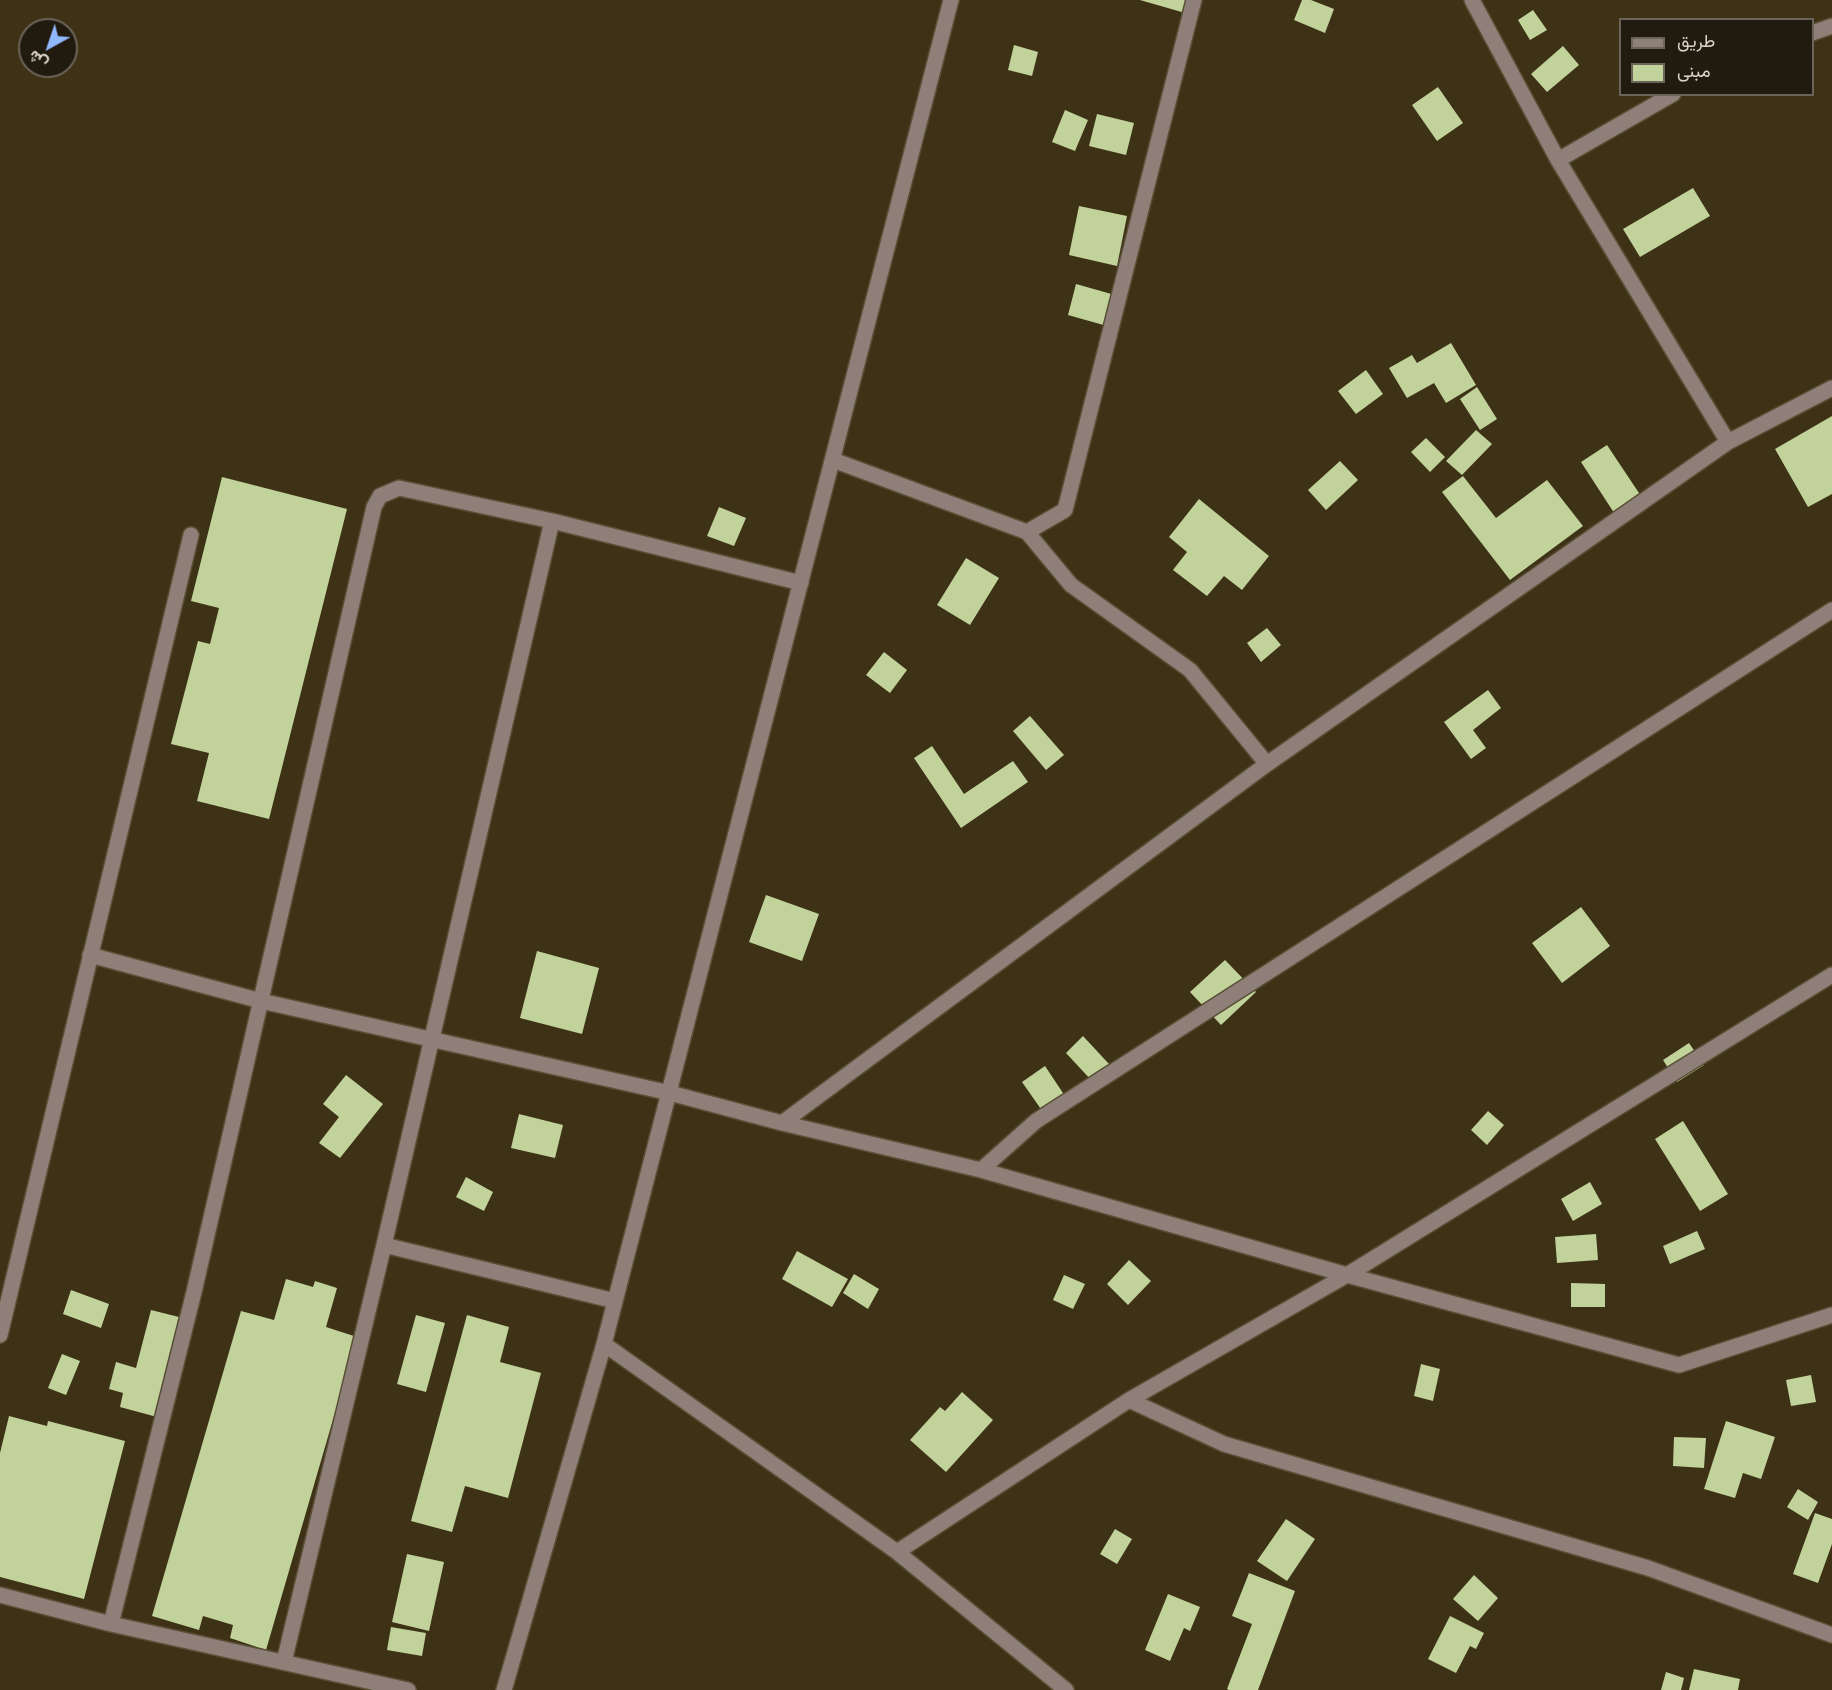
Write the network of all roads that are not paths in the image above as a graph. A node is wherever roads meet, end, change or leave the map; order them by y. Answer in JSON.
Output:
{"nodes":[{"id":1,"x":951,"y":0,"type":"edge"},
{"id":2,"x":1194,"y":0,"type":"edge"},
{"id":3,"x":1472,"y":0,"type":"edge"},
{"id":4,"x":1832,"y":26,"type":"edge"},
{"id":5,"x":1814,"y":32,"type":"edge"},
{"id":6,"x":1670,"y":96,"type":"edge"},
{"id":7,"x":1558,"y":160,"type":"junction"},
{"id":8,"x":1832,"y":388,"type":"edge"},
{"id":9,"x":1728,"y":442,"type":"junction"},
{"id":10,"x":832,"y":460,"type":"junction"},
{"id":11,"x":552,"y":521,"type":"junction"},
{"id":12,"x":1027,"y":532,"type":"junction"},
{"id":13,"x":190,"y":535,"type":"dead end"},
{"id":14,"x":801,"y":583,"type":"junction"},
{"id":15,"x":1832,"y":610,"type":"edge"},
{"id":16,"x":1267,"y":764,"type":"junction"},
{"id":17,"x":90,"y":955,"type":"junction"},
{"id":18,"x":1832,"y":975,"type":"edge"},
{"id":19,"x":261,"y":1001,"type":"junction"},
{"id":20,"x":432,"y":1038,"type":"junction"},
{"id":21,"x":669,"y":1093,"type":"junction"},
{"id":22,"x":782,"y":1123,"type":"junction"},
{"id":23,"x":981,"y":1170,"type":"junction"},
{"id":24,"x":384,"y":1245,"type":"junction"},
{"id":25,"x":1347,"y":1275,"type":"junction"},
{"id":26,"x":615,"y":1301,"type":"junction"},
{"id":27,"x":1832,"y":1315,"type":"edge"},
{"id":28,"x":0,"y":1335,"type":"edge"},
{"id":29,"x":604,"y":1344,"type":"junction"},
{"id":30,"x":1129,"y":1400,"type":"junction"},
{"id":31,"x":897,"y":1552,"type":"junction"},
{"id":32,"x":0,"y":1595,"type":"edge"},
{"id":33,"x":111,"y":1624,"type":"junction"},
{"id":34,"x":1832,"y":1635,"type":"edge"},
{"id":35,"x":284,"y":1662,"type":"junction"},
{"id":36,"x":408,"y":1690,"type":"edge"},
{"id":37,"x":504,"y":1690,"type":"edge"},
{"id":38,"x":1066,"y":1690,"type":"edge"}],
"edges":[{"from":1,"to":10,"type":"street"},
{"from":2,"to":12,"type":"street"},
{"from":3,"to":7,"type":"street"},
{"from":4,"to":5,"type":"street"},
{"from":6,"to":7,"type":"street"},
{"from":7,"to":9,"type":"street"},
{"from":8,"to":9,"type":"street"},
{"from":9,"to":16,"type":"street"},
{"from":10,"to":12,"type":"street"},
{"from":10,"to":14,"type":"street"},
{"from":11,"to":14,"type":"street"},
{"from":11,"to":19,"type":"street"},
{"from":11,"to":20,"type":"street"},
{"from":12,"to":16,"type":"street"},
{"from":13,"to":17,"type":"street"},
{"from":14,"to":21,"type":"street"},
{"from":15,"to":23,"type":"street"},
{"from":16,"to":22,"type":"street"},
{"from":17,"to":19,"type":"street"},
{"from":17,"to":28,"type":"street"},
{"from":18,"to":25,"type":"street"},
{"from":19,"to":20,"type":"street"},
{"from":19,"to":33,"type":"street"},
{"from":20,"to":21,"type":"street"},
{"from":20,"to":24,"type":"street"},
{"from":21,"to":22,"type":"street"},
{"from":21,"to":26,"type":"street"},
{"from":22,"to":23,"type":"street"},
{"from":23,"to":25,"type":"street"},
{"from":24,"to":26,"type":"street"},
{"from":24,"to":35,"type":"street"},
{"from":25,"to":27,"type":"street"},
{"from":25,"to":30,"type":"street"},
{"from":26,"to":29,"type":"street"},
{"from":29,"to":31,"type":"street"},
{"from":29,"to":37,"type":"street"},
{"from":30,"to":31,"type":"street"},
{"from":30,"to":34,"type":"street"},
{"from":31,"to":38,"type":"street"},
{"from":32,"to":33,"type":"street"},
{"from":33,"to":35,"type":"street"},
{"from":35,"to":36,"type":"street"}]}
